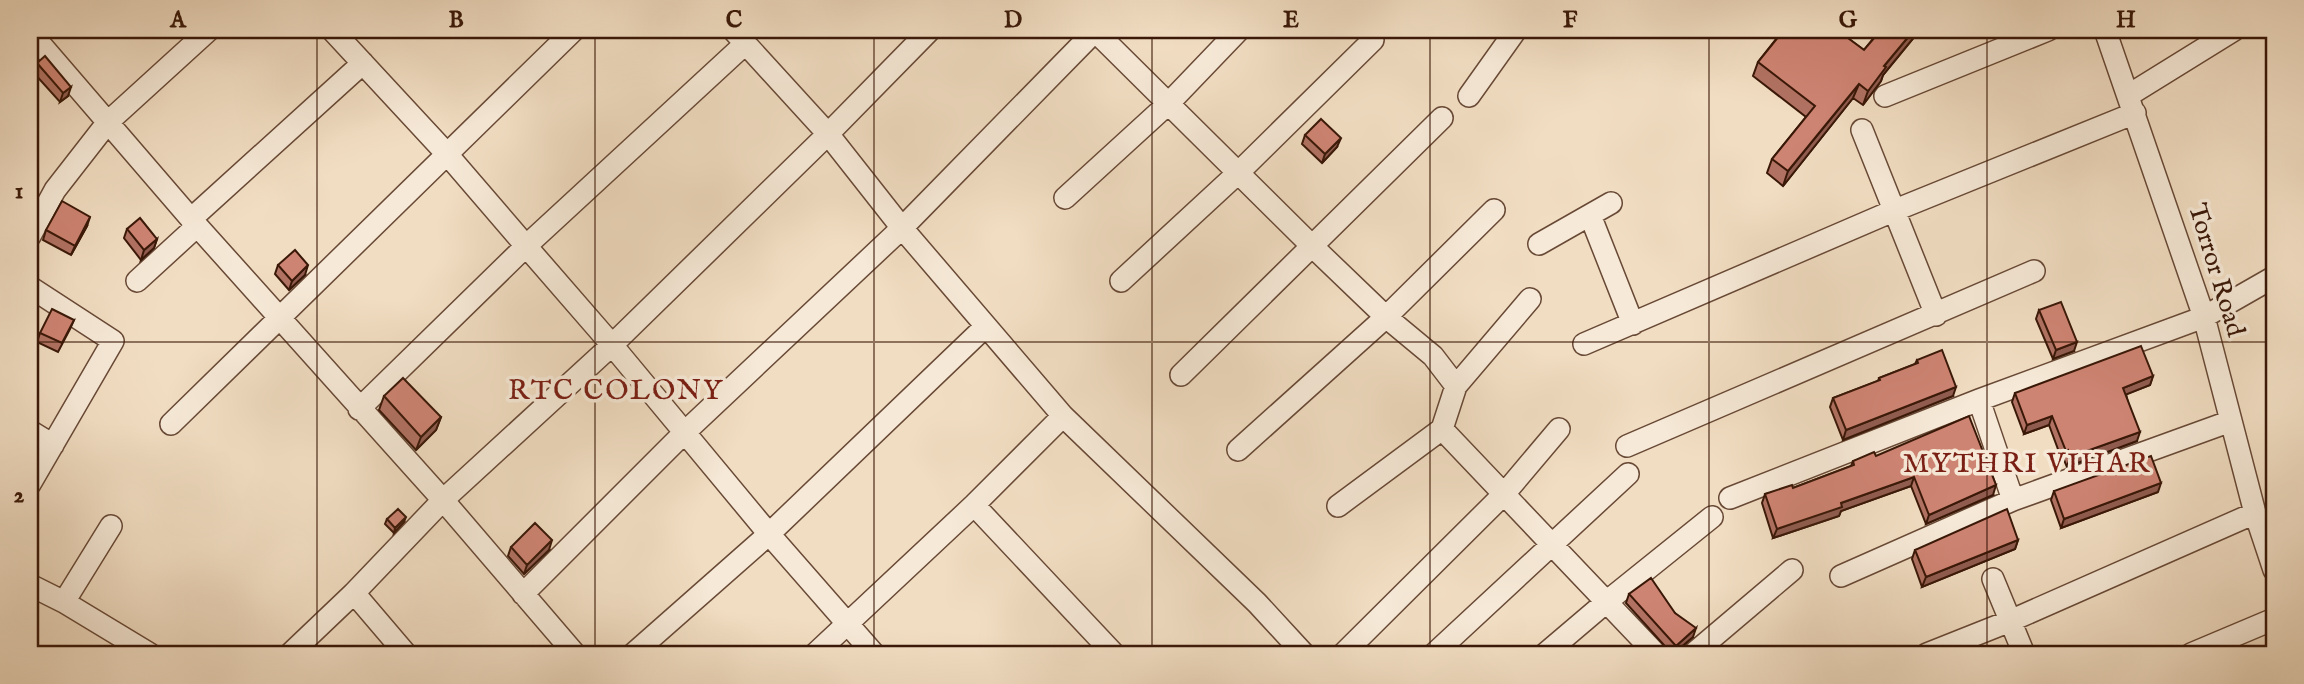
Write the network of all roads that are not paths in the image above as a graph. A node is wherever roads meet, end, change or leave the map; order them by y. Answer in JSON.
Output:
{"nodes":[{"id":1,"x":209,"y":30,"type":"edge"},
{"id":2,"x":332,"y":30,"type":"edge"},
{"id":3,"x":573,"y":30,"type":"edge"},
{"id":4,"x":930,"y":30,"type":"edge"},
{"id":5,"x":1095,"y":30,"type":"edge"},
{"id":6,"x":1239,"y":30,"type":"edge"},
{"id":7,"x":1516,"y":30,"type":"edge"},
{"id":8,"x":2048,"y":30,"type":"edge"},
{"id":9,"x":2105,"y":30,"type":"edge"},
{"id":10,"x":2234,"y":30,"type":"edge"},
{"id":11,"x":30,"y":32,"type":"edge"},
{"id":12,"x":739,"y":36,"type":"edge"},
{"id":13,"x":1373,"y":40,"type":"dead end"},
{"id":14,"x":363,"y":63,"type":"junction"},
{"id":15,"x":1469,"y":96,"type":"dead end"},
{"id":16,"x":1885,"y":96,"type":"dead end"},
{"id":17,"x":1169,"y":103,"type":"junction"},
{"id":18,"x":2132,"y":104,"type":"junction"},
{"id":19,"x":1442,"y":118,"type":"dead end"},
{"id":20,"x":108,"y":122,"type":"junction"},
{"id":21,"x":1862,"y":130,"type":"dead end"},
{"id":22,"x":828,"y":134,"type":"junction"},
{"id":23,"x":446,"y":153,"type":"junction"},
{"id":24,"x":1239,"y":172,"type":"junction"},
{"id":25,"x":1065,"y":198,"type":"dead end"},
{"id":26,"x":1611,"y":202,"type":"dead end"},
{"id":27,"x":1493,"y":210,"type":"dead end"},
{"id":28,"x":1893,"y":211,"type":"junction"},
{"id":29,"x":1590,"y":215,"type":"junction"},
{"id":30,"x":194,"y":222,"type":"junction"},
{"id":31,"x":902,"y":228,"type":"junction"},
{"id":32,"x":30,"y":236,"type":"edge"},
{"id":33,"x":1539,"y":244,"type":"dead end"},
{"id":34,"x":1311,"y":245,"type":"junction"},
{"id":35,"x":526,"y":246,"type":"junction"},
{"id":36,"x":2034,"y":271,"type":"dead end"},
{"id":37,"x":2274,"y":276,"type":"edge"},
{"id":38,"x":138,"y":281,"type":"dead end"},
{"id":39,"x":1121,"y":281,"type":"dead end"},
{"id":40,"x":30,"y":287,"type":"edge"},
{"id":41,"x":1530,"y":299,"type":"dead end"},
{"id":42,"x":1936,"y":315,"type":"junction"},
{"id":43,"x":1386,"y":317,"type":"junction"},
{"id":44,"x":2204,"y":317,"type":"junction"},
{"id":45,"x":281,"y":319,"type":"junction"},
{"id":46,"x":1633,"y":324,"type":"junction"},
{"id":47,"x":986,"y":326,"type":"junction"},
{"id":48,"x":1584,"y":344,"type":"dead end"},
{"id":49,"x":612,"y":345,"type":"junction"},
{"id":50,"x":1181,"y":375,"type":"dead end"},
{"id":51,"x":1456,"y":386,"type":"junction"},
{"id":52,"x":1979,"y":400,"type":"junction"},
{"id":53,"x":359,"y":409,"type":"junction"},
{"id":54,"x":1063,"y":416,"type":"junction"},
{"id":55,"x":2231,"y":421,"type":"junction"},
{"id":56,"x":171,"y":424,"type":"dead end"},
{"id":57,"x":1442,"y":429,"type":"junction"},
{"id":58,"x":1559,"y":429,"type":"dead end"},
{"id":59,"x":30,"y":431,"type":"edge"},
{"id":60,"x":684,"y":433,"type":"junction"},
{"id":61,"x":53,"y":445,"type":"junction"},
{"id":62,"x":1628,"y":446,"type":"dead end"},
{"id":63,"x":1238,"y":450,"type":"dead end"},
{"id":64,"x":1628,"y":474,"type":"dead end"},
{"id":65,"x":30,"y":484,"type":"edge"},
{"id":66,"x":1504,"y":493,"type":"junction"},
{"id":67,"x":1730,"y":498,"type":"dead end"},
{"id":68,"x":443,"y":500,"type":"junction"},
{"id":69,"x":2013,"y":500,"type":"junction"},
{"id":70,"x":974,"y":505,"type":"junction"},
{"id":71,"x":1338,"y":506,"type":"dead end"},
{"id":72,"x":2255,"y":513,"type":"junction"},
{"id":73,"x":1713,"y":517,"type":"dead end"},
{"id":74,"x":111,"y":526,"type":"dead end"},
{"id":75,"x":769,"y":534,"type":"junction"},
{"id":76,"x":1552,"y":547,"type":"junction"},
{"id":77,"x":1792,"y":570,"type":"dead end"},
{"id":78,"x":2274,"y":570,"type":"edge"},
{"id":79,"x":1842,"y":576,"type":"dead end"},
{"id":80,"x":1993,"y":579,"type":"dead end"},
{"id":81,"x":30,"y":585,"type":"edge"},
{"id":82,"x":354,"y":593,"type":"junction"},
{"id":83,"x":523,"y":594,"type":"junction"},
{"id":84,"x":64,"y":602,"type":"junction"},
{"id":85,"x":1605,"y":603,"type":"junction"},
{"id":86,"x":2274,"y":619,"type":"edge"},
{"id":87,"x":2010,"y":621,"type":"junction"},
{"id":88,"x":849,"y":624,"type":"junction"},
{"id":89,"x":150,"y":654,"type":"edge"},
{"id":90,"x":290,"y":654,"type":"edge"},
{"id":91,"x":406,"y":654,"type":"edge"},
{"id":92,"x":575,"y":654,"type":"edge"},
{"id":93,"x":634,"y":654,"type":"edge"},
{"id":94,"x":815,"y":654,"type":"edge"},
{"id":95,"x":874,"y":654,"type":"edge"},
{"id":96,"x":1114,"y":654,"type":"edge"},
{"id":97,"x":1304,"y":654,"type":"edge"},
{"id":98,"x":1343,"y":654,"type":"edge"},
{"id":99,"x":1434,"y":654,"type":"edge"},
{"id":100,"x":1545,"y":654,"type":"edge"},
{"id":101,"x":1656,"y":654,"type":"edge"},
{"id":102,"x":1693,"y":654,"type":"edge"},
{"id":103,"x":1927,"y":654,"type":"edge"},
{"id":104,"x":2024,"y":654,"type":"edge"},
{"id":105,"x":2191,"y":654,"type":"edge"}],
"edges":[{"from":1,"to":20,"type":"street"},
{"from":2,"to":14,"type":"street"},
{"from":3,"to":23,"type":"street"},
{"from":4,"to":22,"type":"street"},
{"from":5,"to":17,"type":"street"},
{"from":5,"to":31,"type":"street"},
{"from":6,"to":17,"type":"street"},
{"from":7,"to":15,"type":"street"},
{"from":8,"to":16,"type":"street"},
{"from":9,"to":18,"type":"street","name":"Torror Road"},
{"from":10,"to":18,"type":"street"},
{"from":11,"to":20,"type":"street"},
{"from":12,"to":22,"type":"street"},
{"from":12,"to":35,"type":"street"},
{"from":13,"to":24,"type":"street"},
{"from":14,"to":23,"type":"street"},
{"from":14,"to":30,"type":"street"},
{"from":17,"to":24,"type":"street"},
{"from":17,"to":25,"type":"street"},
{"from":18,"to":28,"type":"street"},
{"from":18,"to":44,"type":"street","name":"Torror Road"},
{"from":19,"to":34,"type":"street"},
{"from":20,"to":30,"type":"street"},
{"from":20,"to":32,"type":"street"},
{"from":21,"to":28,"type":"street"},
{"from":22,"to":31,"type":"street"},
{"from":22,"to":49,"type":"street"},
{"from":23,"to":35,"type":"street"},
{"from":23,"to":45,"type":"street"},
{"from":24,"to":34,"type":"street"},
{"from":24,"to":39,"type":"street"},
{"from":26,"to":29,"type":"street"},
{"from":27,"to":43,"type":"street"},
{"from":28,"to":42,"type":"street"},
{"from":28,"to":46,"type":"street"},
{"from":29,"to":33,"type":"street"},
{"from":29,"to":46,"type":"street"},
{"from":30,"to":38,"type":"street"},
{"from":30,"to":45,"type":"street"},
{"from":31,"to":47,"type":"street"},
{"from":31,"to":60,"type":"street"},
{"from":34,"to":43,"type":"street"},
{"from":34,"to":50,"type":"street"},
{"from":35,"to":49,"type":"street"},
{"from":35,"to":53,"type":"street"},
{"from":36,"to":42,"type":"street"},
{"from":37,"to":44,"type":"street"},
{"from":40,"to":61,"type":"street"},
{"from":41,"to":51,"type":"street"},
{"from":42,"to":62,"type":"street"},
{"from":43,"to":51,"type":"street"},
{"from":43,"to":63,"type":"street"},
{"from":44,"to":52,"type":"street"},
{"from":44,"to":55,"type":"street","name":"Torror Road"},
{"from":45,"to":53,"type":"street"},
{"from":45,"to":56,"type":"street"},
{"from":46,"to":48,"type":"street"},
{"from":47,"to":54,"type":"street"},
{"from":47,"to":75,"type":"street"},
{"from":49,"to":60,"type":"street"},
{"from":49,"to":68,"type":"street"},
{"from":51,"to":57,"type":"street"},
{"from":52,"to":67,"type":"street"},
{"from":52,"to":69,"type":"street"},
{"from":53,"to":68,"type":"street"},
{"from":54,"to":70,"type":"street"},
{"from":54,"to":97,"type":"street"},
{"from":55,"to":69,"type":"street"},
{"from":55,"to":72,"type":"street","name":"Torror Road"},
{"from":57,"to":66,"type":"street"},
{"from":57,"to":71,"type":"street"},
{"from":58,"to":66,"type":"street"},
{"from":59,"to":61,"type":"street"},
{"from":60,"to":75,"type":"street"},
{"from":60,"to":83,"type":"street"},
{"from":61,"to":65,"type":"street"},
{"from":64,"to":76,"type":"street"},
{"from":66,"to":76,"type":"street"},
{"from":66,"to":98,"type":"street"},
{"from":68,"to":82,"type":"street"},
{"from":68,"to":83,"type":"street"},
{"from":69,"to":79,"type":"street"},
{"from":70,"to":88,"type":"street"},
{"from":70,"to":96,"type":"street"},
{"from":72,"to":78,"type":"street","name":"Torror Road"},
{"from":72,"to":87,"type":"street"},
{"from":73,"to":85,"type":"street"},
{"from":74,"to":84,"type":"street"},
{"from":75,"to":88,"type":"street"},
{"from":75,"to":93,"type":"street"},
{"from":76,"to":85,"type":"street"},
{"from":76,"to":99,"type":"street"},
{"from":77,"to":102,"type":"street"},
{"from":80,"to":87,"type":"street"},
{"from":81,"to":84,"type":"street"},
{"from":82,"to":90,"type":"street"},
{"from":82,"to":91,"type":"street"},
{"from":83,"to":92,"type":"street"},
{"from":84,"to":89,"type":"street"},
{"from":85,"to":100,"type":"street"},
{"from":85,"to":101,"type":"street"},
{"from":86,"to":105,"type":"street"},
{"from":87,"to":103,"type":"street"},
{"from":87,"to":104,"type":"street"},
{"from":88,"to":94,"type":"street"},
{"from":88,"to":95,"type":"street"}]}
